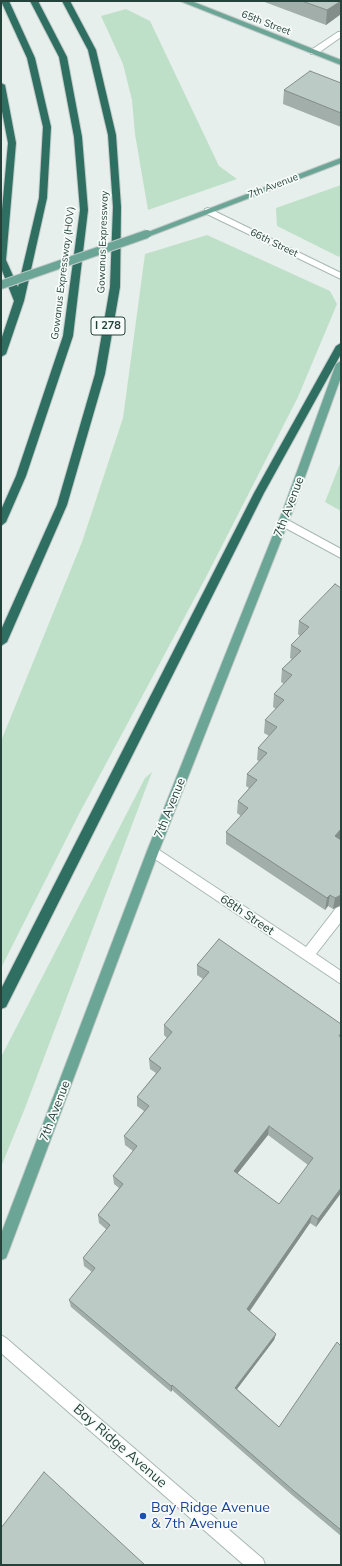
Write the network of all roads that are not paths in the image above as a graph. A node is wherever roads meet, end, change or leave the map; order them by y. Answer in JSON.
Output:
{"nodes":[{"id":1,"x":5,"y":1,"type":"edge"},
{"id":2,"x":34,"y":1,"type":"edge"},
{"id":3,"x":66,"y":1,"type":"edge"},
{"id":4,"x":184,"y":1,"type":"edge"},
{"id":5,"x":341,"y":34,"type":"edge"},
{"id":6,"x":314,"y":52,"type":"junction"},
{"id":7,"x":341,"y":63,"type":"edge"},
{"id":8,"x":1,"y":85,"type":"edge"},
{"id":9,"x":341,"y":160,"type":"edge"},
{"id":10,"x":208,"y":210,"type":"junction"},
{"id":11,"x":341,"y":276,"type":"edge"},
{"id":12,"x":1,"y":285,"type":"edge"},
{"id":13,"x":19,"y":302,"type":"junction"},
{"id":14,"x":341,"y":346,"type":"edge"},
{"id":15,"x":1,"y":354,"type":"edge"},
{"id":16,"x":341,"y":364,"type":"edge"},
{"id":17,"x":1,"y":522,"type":"edge"},
{"id":18,"x":284,"y":522,"type":"junction"},
{"id":19,"x":341,"y":554,"type":"edge"},
{"id":20,"x":1,"y":642,"type":"edge"},
{"id":21,"x":152,"y":852,"type":"junction"},
{"id":22,"x":341,"y":912,"type":"edge"},
{"id":23,"x":308,"y":955,"type":"junction"},
{"id":24,"x":341,"y":978,"type":"edge"},
{"id":25,"x":1,"y":1003,"type":"edge"},
{"id":26,"x":1,"y":1253,"type":"edge"},
{"id":27,"x":1,"y":1344,"type":"edge"},
{"id":28,"x":257,"y":1565,"type":"edge"}],
"edges":[{"from":1,"to":13,"type":"highway"},
{"from":2,"to":17,"type":"highway","name":"Gowanus Expressway (HOV)"},
{"from":3,"to":20,"type":"highway","name":"Gowanus Expressway","number":"I 278"},
{"from":4,"to":6,"type":"main road","name":"65th Street"},
{"from":5,"to":6,"type":"street"},
{"from":6,"to":7,"type":"main road","name":"65th Street"},
{"from":8,"to":13,"type":"highway"},
{"from":9,"to":10,"type":"main road","name":"7th Avenue"},
{"from":10,"to":11,"type":"street","name":"66th Street"},
{"from":10,"to":12,"type":"main road","name":"7th Avenue","bridge":true},
{"from":13,"to":15,"type":"highway"},
{"from":14,"to":25,"type":"highway"},
{"from":16,"to":18,"type":"main road","name":"7th Avenue"},
{"from":18,"to":19,"type":"street"},
{"from":18,"to":21,"type":"main road","name":"7th Avenue"},
{"from":21,"to":23,"type":"street","name":"68th Street"},
{"from":21,"to":26,"type":"main road","name":"7th Avenue"},
{"from":22,"to":23,"type":"street"},
{"from":23,"to":24,"type":"street","name":"68th Street"},
{"from":27,"to":28,"type":"street","name":"Bay Ridge Avenue"}]}
